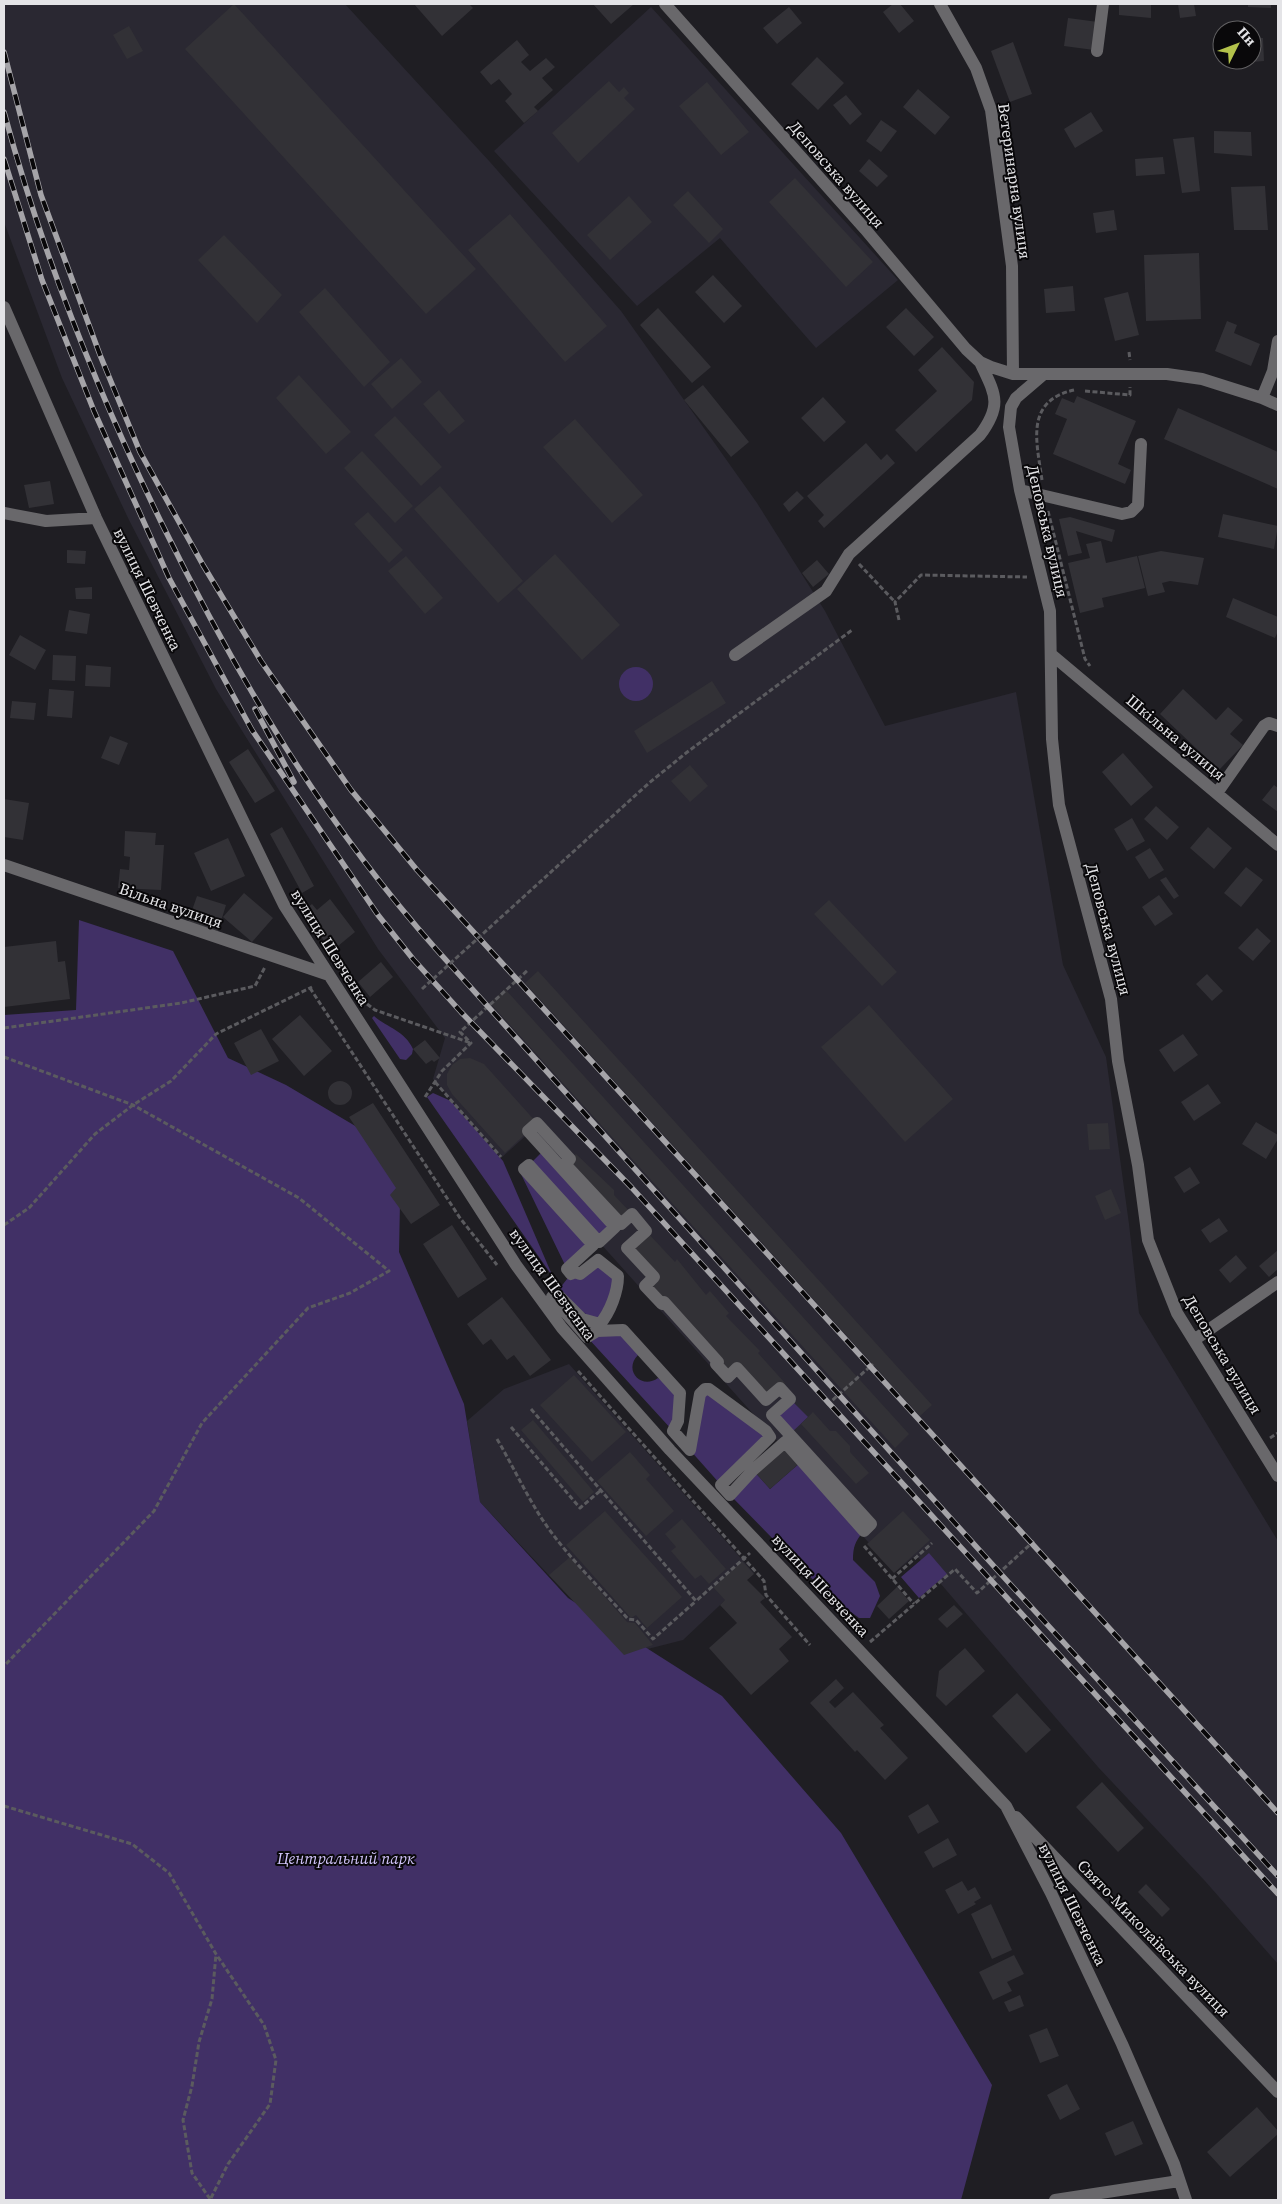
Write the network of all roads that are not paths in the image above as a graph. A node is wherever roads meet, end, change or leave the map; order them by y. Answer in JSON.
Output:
{"nodes":[{"id":1,"x":665,"y":4,"type":"edge"},
{"id":2,"x":940,"y":4,"type":"edge"},
{"id":3,"x":1103,"y":4,"type":"edge"},
{"id":4,"x":1097,"y":51,"type":"dead end"},
{"id":5,"x":4,"y":307,"type":"edge"},
{"id":6,"x":1278,"y":340,"type":"edge"},
{"id":7,"x":980,"y":362,"type":"junction"},
{"id":8,"x":1013,"y":374,"type":"junction"},
{"id":9,"x":1044,"y":374,"type":"junction"},
{"id":10,"x":1262,"y":398,"type":"junction"},
{"id":11,"x":1278,"y":405,"type":"edge"},
{"id":12,"x":1140,"y":444,"type":"dead end"},
{"id":13,"x":1020,"y":490,"type":"junction"},
{"id":14,"x":4,"y":512,"type":"edge"},
{"id":15,"x":96,"y":518,"type":"junction"},
{"id":16,"x":735,"y":655,"type":"dead end"},
{"id":17,"x":1052,"y":655,"type":"junction"},
{"id":18,"x":1278,"y":726,"type":"edge"},
{"id":19,"x":1217,"y":793,"type":"junction"},
{"id":20,"x":1278,"y":845,"type":"edge"},
{"id":21,"x":4,"y":865,"type":"edge"},
{"id":22,"x":329,"y":975,"type":"junction"},
{"id":23,"x":1278,"y":1282,"type":"edge"},
{"id":24,"x":1194,"y":1340,"type":"junction"},
{"id":25,"x":1278,"y":1476,"type":"edge"},
{"id":26,"x":867,"y":1528,"type":"joint"},
{"id":27,"x":1006,"y":1806,"type":"junction"},
{"id":28,"x":1278,"y":2092,"type":"edge"},
{"id":29,"x":1180,"y":2181,"type":"junction"},
{"id":30,"x":1055,"y":2200,"type":"edge"},
{"id":31,"x":1186,"y":2200,"type":"edge"}],
"edges":[{"from":1,"to":7,"type":"street","name":"Деповська вулиця"},
{"from":2,"to":8,"type":"street","name":"Ветеринарна вулиця"},
{"from":3,"to":4,"type":"street"},
{"from":5,"to":15,"type":"street","name":"вулиця Шевченка"},
{"from":6,"to":10,"type":"street"},
{"from":7,"to":8,"type":"street","name":"Деповська вулиця"},
{"from":7,"to":16,"type":"street"},
{"from":8,"to":9,"type":"street","name":"Деповська вулиця"},
{"from":9,"to":10,"type":"street","name":"Деповська вулиця"},
{"from":9,"to":13,"type":"street","name":"Деповська вулиця"},
{"from":10,"to":11,"type":"street","name":"Деповська вулиця"},
{"from":12,"to":13,"type":"street"},
{"from":13,"to":17,"type":"street","name":"Деповська вулиця"},
{"from":14,"to":15,"type":"street"},
{"from":15,"to":22,"type":"street","name":"вулиця Шевченка"},
{"from":17,"to":19,"type":"street","name":"Шкільна вулиця"},
{"from":17,"to":24,"type":"street","name":"Деповська вулиця"},
{"from":18,"to":19,"type":"street"},
{"from":19,"to":20,"type":"street","name":"Шкільна вулиця"},
{"from":21,"to":22,"type":"street","name":"Вільна вулиця"},
{"from":22,"to":27,"type":"street","name":"вулиця Шевченка"},
{"from":23,"to":24,"type":"street"},
{"from":24,"to":25,"type":"street","name":"Деповська вулиця"},
{"from":26,"to":26,"type":"street"},
{"from":27,"to":28,"type":"street","name":"Свято-Миколаївська вулиця"},
{"from":27,"to":29,"type":"street","name":"вулиця Шевченка"},
{"from":29,"to":30,"type":"street"},
{"from":29,"to":31,"type":"street","name":"вулиця Шевченка"}]}
